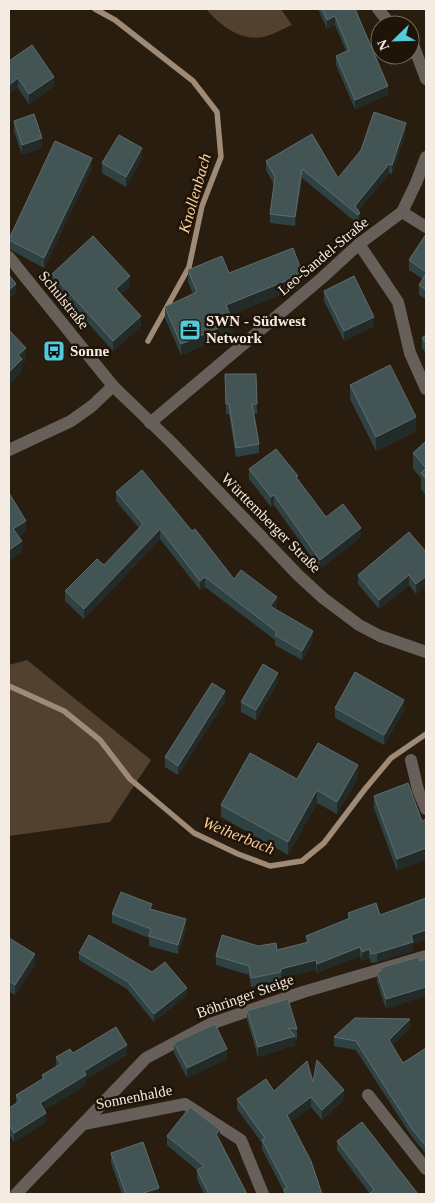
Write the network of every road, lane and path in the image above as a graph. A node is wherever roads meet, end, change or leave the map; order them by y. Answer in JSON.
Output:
{"nodes":[{"id":1,"x":420,"y":57,"type":"edge"},
{"id":2,"x":426,"y":79,"type":"edge"},
{"id":3,"x":426,"y":157,"type":"edge"},
{"id":4,"x":402,"y":212,"type":"junction"},
{"id":5,"x":426,"y":227,"type":"edge"},
{"id":6,"x":359,"y":244,"type":"junction"},
{"id":7,"x":9,"y":258,"type":"edge"},
{"id":8,"x":114,"y":386,"type":"junction"},
{"id":9,"x":426,"y":389,"type":"edge"},
{"id":10,"x":150,"y":423,"type":"junction"},
{"id":11,"x":9,"y":450,"type":"edge"},
{"id":12,"x":426,"y":652,"type":"edge"},
{"id":13,"x":411,"y":760,"type":"dead end"},
{"id":14,"x":426,"y":810,"type":"edge"},
{"id":15,"x":426,"y":956,"type":"edge"},
{"id":16,"x":368,"y":1095,"type":"dead end"},
{"id":17,"x":84,"y":1124,"type":"junction"},
{"id":18,"x":426,"y":1169,"type":"edge"},
{"id":19,"x":16,"y":1194,"type":"edge"},
{"id":20,"x":263,"y":1194,"type":"edge"}],
"edges":[{"from":1,"to":2,"type":"street"},
{"from":3,"to":4,"type":"street","name":"Leo-Sandel-Straße"},
{"from":4,"to":5,"type":"street"},
{"from":4,"to":6,"type":"street","name":"Leo-Sandel-Straße"},
{"from":6,"to":9,"type":"street"},
{"from":6,"to":10,"type":"street","name":"Leo-Sandel-Straße"},
{"from":7,"to":8,"type":"street","name":"Schulstraße"},
{"from":8,"to":10,"type":"street","name":"Württemberger Straße"},
{"from":8,"to":11,"type":"street"},
{"from":10,"to":12,"type":"street","name":"Württemberger Straße"},
{"from":13,"to":14,"type":"street"},
{"from":15,"to":17,"type":"street","name":"Böhringer Steige"},
{"from":16,"to":18,"type":"street"},
{"from":17,"to":19,"type":"street","name":"Böhringer Steige"},
{"from":17,"to":20,"type":"street","name":"Sonnenhalde"}]}
